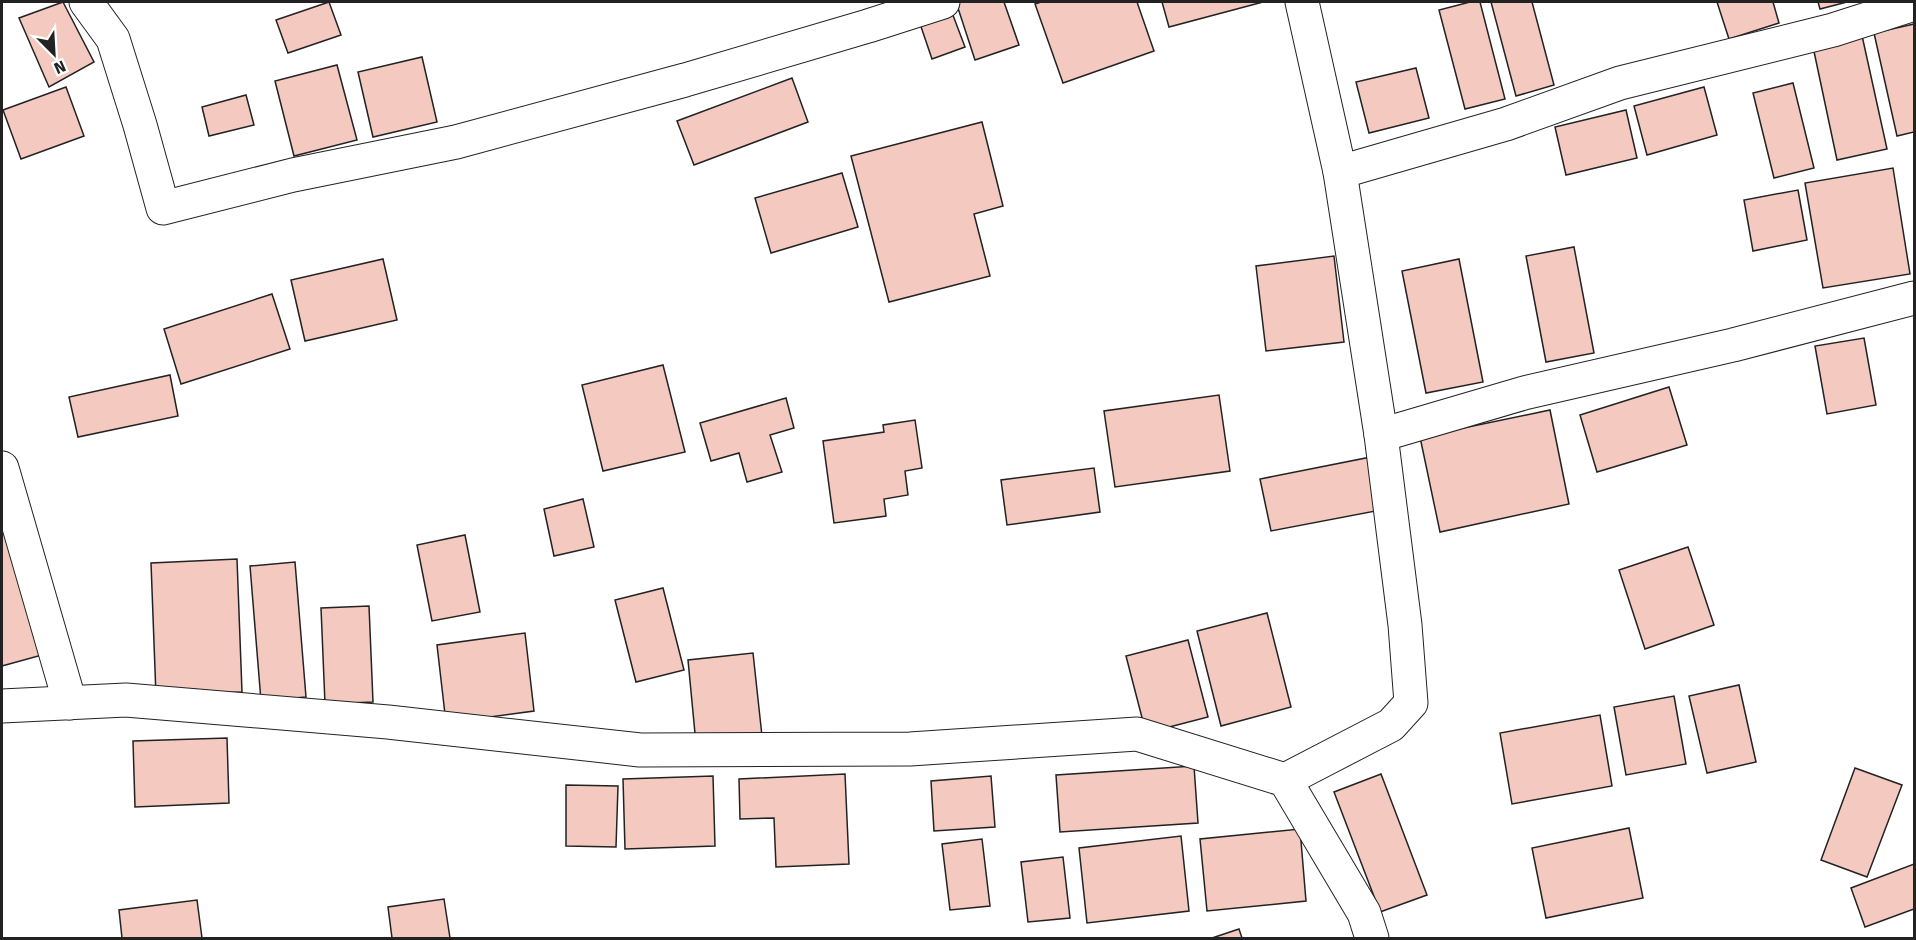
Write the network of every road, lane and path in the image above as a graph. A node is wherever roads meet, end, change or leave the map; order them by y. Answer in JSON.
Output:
{"nodes":[{"id":1,"x":86,"y":2,"type":"edge"},
{"id":2,"x":943,"y":2,"type":"edge"},
{"id":3,"x":1302,"y":2,"type":"edge"},
{"id":4,"x":1914,"y":4,"type":"edge"},
{"id":5,"x":1340,"y":172,"type":"junction"},
{"id":6,"x":1914,"y":298,"type":"edge"},
{"id":7,"x":1381,"y":435,"type":"junction"},
{"id":8,"x":2,"y":468,"type":"edge"},
{"id":9,"x":70,"y":703,"type":"junction"},
{"id":10,"x":2,"y":706,"type":"edge"},
{"id":11,"x":1285,"y":780,"type":"junction"},
{"id":12,"x":1372,"y":939,"type":"edge"}],
"edges":[{"from":1,"to":2,"type":"street"},
{"from":3,"to":5,"type":"street"},
{"from":4,"to":5,"type":"street"},
{"from":5,"to":7,"type":"street"},
{"from":6,"to":7,"type":"street"},
{"from":7,"to":11,"type":"street"},
{"from":8,"to":9,"type":"street"},
{"from":9,"to":10,"type":"street"},
{"from":9,"to":11,"type":"street"},
{"from":11,"to":12,"type":"street"}]}
